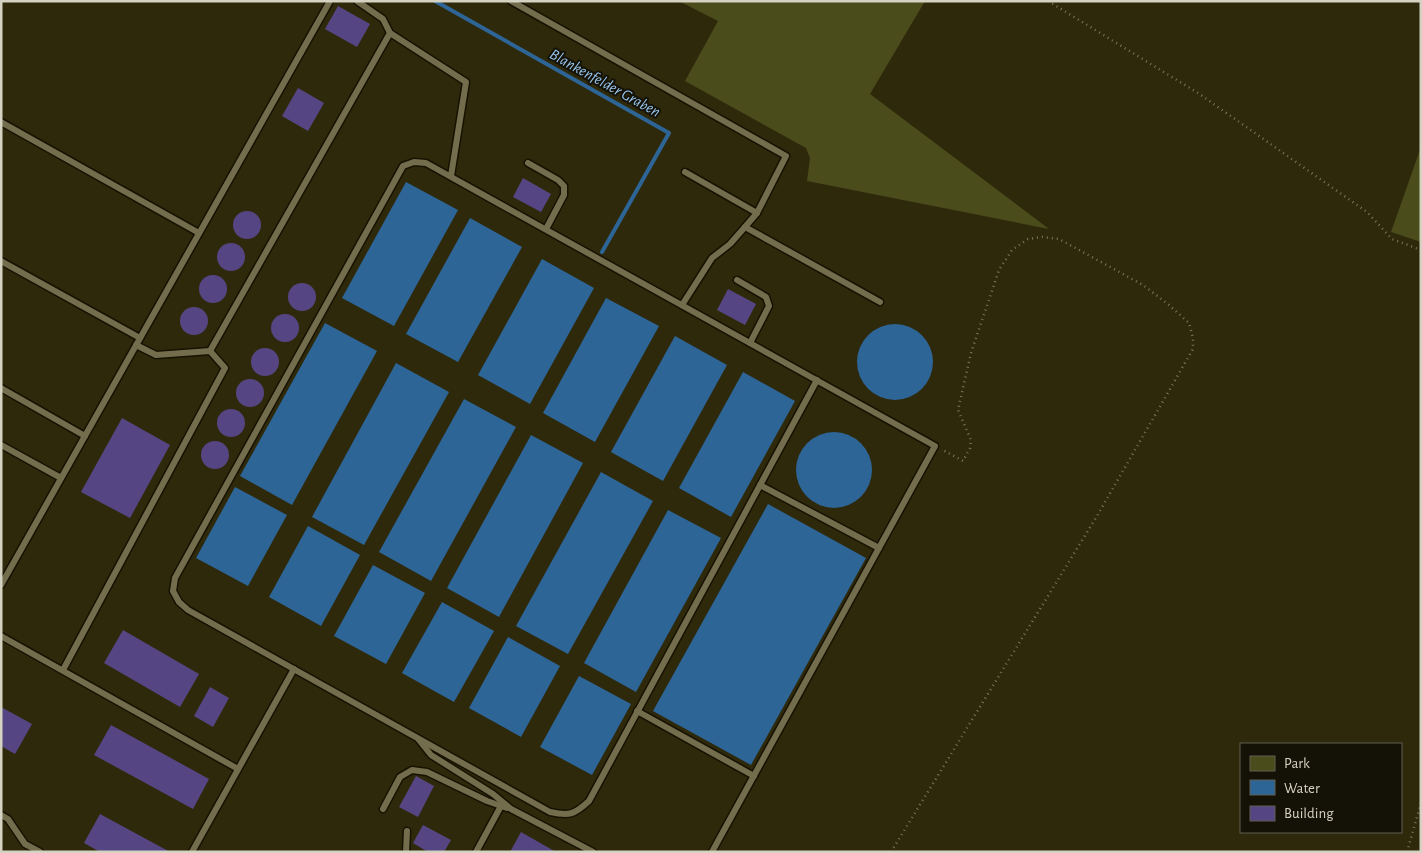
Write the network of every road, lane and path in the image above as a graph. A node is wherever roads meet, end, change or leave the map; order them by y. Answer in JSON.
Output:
{"nodes":[{"id":1,"x":330,"y":1,"type":"edge"},
{"id":2,"x":357,"y":1,"type":"edge"},
{"id":3,"x":511,"y":1,"type":"edge"},
{"id":4,"x":1048,"y":1,"type":"edge"},
{"id":5,"x":390,"y":33,"type":"junction"},
{"id":6,"x":1,"y":122,"type":"edge"},
{"id":7,"x":528,"y":164,"type":"dead end"},
{"id":8,"x":685,"y":172,"type":"dead end"},
{"id":9,"x":451,"y":176,"type":"junction"},
{"id":10,"x":757,"y":213,"type":"junction"},
{"id":11,"x":746,"y":227,"type":"junction"},
{"id":12,"x":546,"y":229,"type":"junction"},
{"id":13,"x":199,"y":233,"type":"junction"},
{"id":14,"x":1421,"y":250,"type":"edge"},
{"id":15,"x":1,"y":261,"type":"edge"},
{"id":16,"x":737,"y":280,"type":"dead end"},
{"id":17,"x":880,"y":302,"type":"dead end"},
{"id":18,"x":682,"y":305,"type":"junction"},
{"id":19,"x":138,"y":341,"type":"junction"},
{"id":20,"x":750,"y":343,"type":"junction"},
{"id":21,"x":210,"y":351,"type":"junction"},
{"id":22,"x":817,"y":380,"type":"junction"},
{"id":23,"x":1,"y":388,"type":"edge"},
{"id":24,"x":85,"y":436,"type":"junction"},
{"id":25,"x":1,"y":445,"type":"edge"},
{"id":26,"x":935,"y":446,"type":"junction"},
{"id":27,"x":61,"y":478,"type":"junction"},
{"id":28,"x":760,"y":485,"type":"junction"},
{"id":29,"x":879,"y":548,"type":"junction"},
{"id":30,"x":1,"y":585,"type":"edge"},
{"id":31,"x":1,"y":636,"type":"edge"},
{"id":32,"x":294,"y":669,"type":"junction"},
{"id":33,"x":63,"y":670,"type":"junction"},
{"id":34,"x":637,"y":711,"type":"junction"},
{"id":35,"x":416,"y":736,"type":"junction"},
{"id":36,"x":238,"y":769,"type":"junction"},
{"id":37,"x":754,"y":776,"type":"junction"},
{"id":38,"x":1421,"y":803,"type":"edge"},
{"id":39,"x":501,"y":806,"type":"junction"},
{"id":40,"x":383,"y":809,"type":"dead end"},
{"id":41,"x":511,"y":809,"type":"junction"},
{"id":42,"x":1,"y":815,"type":"edge"},
{"id":43,"x":407,"y":831,"type":"dead end"},
{"id":44,"x":40,"y":852,"type":"edge"},
{"id":45,"x":192,"y":852,"type":"edge"},
{"id":46,"x":406,"y":852,"type":"edge"},
{"id":47,"x":476,"y":852,"type":"edge"},
{"id":48,"x":593,"y":852,"type":"edge"},
{"id":49,"x":712,"y":852,"type":"edge"},
{"id":50,"x":891,"y":852,"type":"edge"},
{"id":51,"x":1407,"y":852,"type":"edge"}],
"edges":[{"from":1,"to":13,"type":"lane"},
{"from":2,"to":5,"type":"lane"},
{"from":3,"to":10,"type":"lane"},
{"from":4,"to":14,"type":"path"},
{"from":5,"to":9,"type":"lane"},
{"from":5,"to":21,"type":"lane"},
{"from":6,"to":13,"type":"lane"},
{"from":7,"to":12,"type":"lane"},
{"from":8,"to":10,"type":"lane"},
{"from":9,"to":12,"type":"lane"},
{"from":9,"to":32,"type":"lane"},
{"from":10,"to":11,"type":"lane"},
{"from":11,"to":17,"type":"lane"},
{"from":11,"to":18,"type":"lane"},
{"from":12,"to":18,"type":"lane"},
{"from":13,"to":19,"type":"lane"},
{"from":15,"to":19,"type":"lane"},
{"from":16,"to":20,"type":"lane"},
{"from":18,"to":20,"type":"lane"},
{"from":19,"to":21,"type":"lane"},
{"from":19,"to":24,"type":"lane"},
{"from":20,"to":22,"type":"lane"},
{"from":21,"to":33,"type":"lane"},
{"from":22,"to":26,"type":"lane"},
{"from":22,"to":28,"type":"lane"},
{"from":23,"to":24,"type":"lane"},
{"from":24,"to":27,"type":"lane"},
{"from":25,"to":27,"type":"lane"},
{"from":26,"to":29,"type":"lane"},
{"from":26,"to":50,"type":"path"},
{"from":27,"to":30,"type":"lane"},
{"from":28,"to":29,"type":"lane"},
{"from":28,"to":34,"type":"lane"},
{"from":29,"to":37,"type":"lane"},
{"from":31,"to":33,"type":"lane"},
{"from":32,"to":35,"type":"lane"},
{"from":32,"to":36,"type":"lane"},
{"from":33,"to":36,"type":"lane"},
{"from":34,"to":35,"type":"lane"},
{"from":34,"to":37,"type":"lane"},
{"from":35,"to":41,"type":"lane"},
{"from":36,"to":45,"type":"lane"},
{"from":37,"to":49,"type":"lane"},
{"from":38,"to":51,"type":"path"},
{"from":39,"to":40,"type":"lane"},
{"from":39,"to":41,"type":"lane"},
{"from":39,"to":47,"type":"lane"},
{"from":41,"to":48,"type":"lane"},
{"from":42,"to":44,"type":"lane"},
{"from":43,"to":46,"type":"lane"}]}
